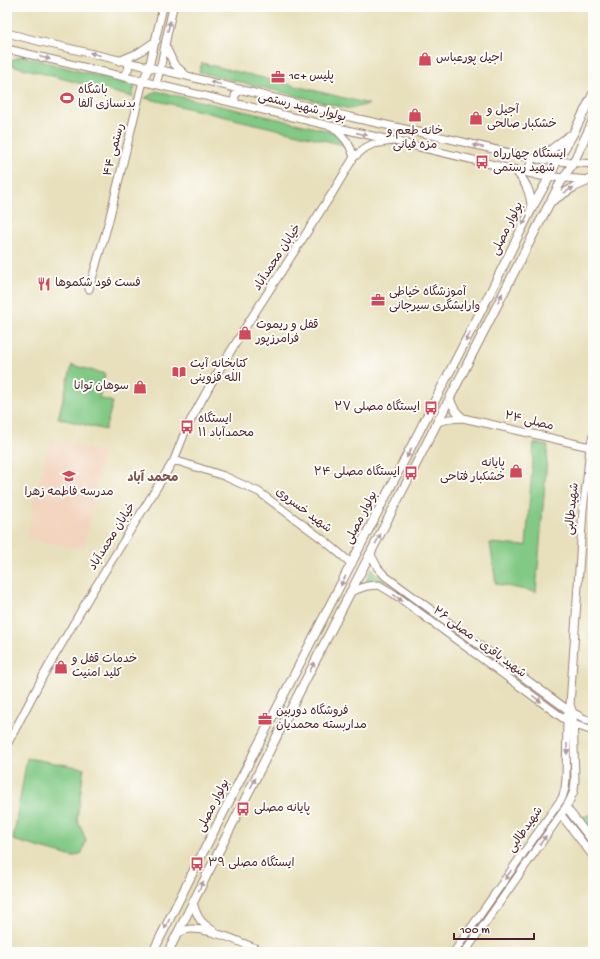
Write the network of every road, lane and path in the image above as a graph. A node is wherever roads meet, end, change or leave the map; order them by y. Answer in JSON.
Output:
{"nodes":[{"id":1,"x":163,"y":7,"type":"edge"},
{"id":2,"x":173,"y":7,"type":"edge"},
{"id":3,"x":7,"y":33,"type":"edge"},
{"id":4,"x":156,"y":41,"type":"junction"},
{"id":5,"x":165,"y":45,"type":"junction"},
{"id":6,"x":7,"y":49,"type":"edge"},
{"id":7,"x":119,"y":60,"type":"junction"},
{"id":8,"x":128,"y":62,"type":"junction"},
{"id":9,"x":149,"y":67,"type":"junction"},
{"id":10,"x":160,"y":70,"type":"junction"},
{"id":11,"x":122,"y":76,"type":"junction"},
{"id":12,"x":187,"y":76,"type":"junction"},
{"id":13,"x":143,"y":81,"type":"junction"},
{"id":14,"x":156,"y":84,"type":"junction"},
{"id":15,"x":242,"y":90,"type":"junction"},
{"id":16,"x":593,"y":94,"type":"edge"},
{"id":17,"x":236,"y":103,"type":"junction"},
{"id":18,"x":592,"y":126,"type":"edge"},
{"id":19,"x":333,"y":127,"type":"junction"},
{"id":20,"x":573,"y":134,"type":"junction"},
{"id":21,"x":392,"y":141,"type":"junction"},
{"id":22,"x":354,"y":158,"type":"junction"},
{"id":23,"x":530,"y":158,"type":"junction"},
{"id":24,"x":539,"y":159,"type":"junction"},
{"id":25,"x":557,"y":162,"type":"junction"},
{"id":26,"x":573,"y":163,"type":"junction"},
{"id":27,"x":593,"y":164,"type":"edge"},
{"id":28,"x":516,"y":170,"type":"junction"},
{"id":29,"x":525,"y":172,"type":"junction"},
{"id":30,"x":550,"y":176,"type":"junction"},
{"id":31,"x":564,"y":178,"type":"junction"},
{"id":32,"x":591,"y":181,"type":"edge"},
{"id":33,"x":550,"y":203,"type":"junction"},
{"id":34,"x":532,"y":208,"type":"junction"},
{"id":35,"x":89,"y":289,"type":"dead end"},
{"id":36,"x":450,"y":398,"type":"junction"},
{"id":37,"x":463,"y":418,"type":"junction"},
{"id":38,"x":437,"y":422,"type":"junction"},
{"id":39,"x":593,"y":436,"type":"edge"},
{"id":40,"x":590,"y":447,"type":"junction"},
{"id":41,"x":174,"y":460,"type":"junction"},
{"id":42,"x":370,"y":553,"type":"junction"},
{"id":43,"x":352,"y":564,"type":"junction"},
{"id":44,"x":350,"y":592,"type":"junction"},
{"id":45,"x":570,"y":709,"type":"junction"},
{"id":46,"x":593,"y":721,"type":"edge"},
{"id":47,"x":570,"y":722,"type":"junction"},
{"id":48,"x":593,"y":731,"type":"edge"},
{"id":49,"x":7,"y":745,"type":"edge"},
{"id":50,"x":566,"y":807,"type":"junction"},
{"id":51,"x":561,"y":815,"type":"junction"},
{"id":52,"x":593,"y":842,"type":"edge"},
{"id":53,"x":593,"y":856,"type":"edge"},
{"id":54,"x":193,"y":903,"type":"junction"},
{"id":55,"x":177,"y":934,"type":"junction"},
{"id":56,"x":218,"y":934,"type":"junction"},
{"id":57,"x":153,"y":952,"type":"edge"},
{"id":58,"x":168,"y":952,"type":"edge"},
{"id":59,"x":264,"y":952,"type":"edge"},
{"id":60,"x":454,"y":952,"type":"edge"},
{"id":61,"x":465,"y":952,"type":"edge"}],
"edges":[{"from":1,"to":4,"type":"street","name":"رستمی ۴۴"},
{"from":5,"to":2,"type":"street","one_way":true},
{"from":7,"to":3,"type":"street","name":"بولوار شهید رستمی","one_way":true},
{"from":4,"to":7,"type":"street"},
{"from":4,"to":9,"type":"street","name":"رستمی ۴۴"},
{"from":5,"to":10,"type":"street"},
{"from":5,"to":12,"type":"street"},
{"from":6,"to":11,"type":"street","name":"بولوار شهید رستمی","one_way":true},
{"from":7,"to":8,"type":"street","name":"بولوار شهید رستمی"},
{"from":8,"to":9,"type":"street","name":"بولوار شهید رستمی"},
{"from":8,"to":11,"type":"street"},
{"from":9,"to":10,"type":"street","name":"بولوار شهید رستمی"},
{"from":9,"to":13,"type":"street","name":"رستمی ۴۴"},
{"from":10,"to":12,"type":"street","name":"بولوار شهید رستمی"},
{"from":10,"to":14,"type":"street"},
{"from":11,"to":13,"type":"street","name":"بولوار شهید رستمی"},
{"from":15,"to":12,"type":"street","name":"بولوار شهید رستمی","one_way":true},
{"from":13,"to":14,"type":"street","name":"بولوار شهید رستمی"},
{"from":13,"to":35,"type":"street","name":"رستمی ۴۴"},
{"from":14,"to":17,"type":"street","name":"بولوار شهید رستمی"},
{"from":15,"to":17,"type":"street"},
{"from":23,"to":15,"type":"street","name":"بولوار شهید رستمی","one_way":true},
{"from":16,"to":20,"type":"main road","name":"بولوار مصلی"},
{"from":17,"to":19,"type":"street","name":"بولوار شهید رستمی"},
{"from":18,"to":26,"type":"main road","name":"بولوار مصلی"},
{"from":19,"to":21,"type":"street","name":"بولوار شهید رستمی","one_way":true},
{"from":19,"to":22,"type":"street"},
{"from":20,"to":24,"type":"main road"},
{"from":20,"to":25,"type":"main road","name":"بولوار مصلی"},
{"from":21,"to":22,"type":"street"},
{"from":21,"to":28,"type":"street","name":"بولوار شهید رستمی"},
{"from":22,"to":41,"type":"street","name":"خیابان محمدآباد"},
{"from":23,"to":24,"type":"street","name":"بولوار شهید رستمی"},
{"from":23,"to":29,"type":"street"},
{"from":24,"to":25,"type":"street","name":"بولوار شهید رستمی"},
{"from":25,"to":26,"type":"street","name":"بولوار شهید رستمی"},
{"from":25,"to":30,"type":"main road","name":"بولوار مصلی"},
{"from":26,"to":27,"type":"street","name":"بولوار شهید رستمی"},
{"from":26,"to":31,"type":"main road","name":"بولوار مصلی"},
{"from":28,"to":29,"type":"street","name":"بولوار شهید رستمی"},
{"from":28,"to":34,"type":"main road"},
{"from":29,"to":30,"type":"street","name":"بولوار شهید رستمی"},
{"from":30,"to":31,"type":"street","name":"بولوار شهید رستمی"},
{"from":30,"to":34,"type":"main road","name":"بولوار مصلی"},
{"from":31,"to":32,"type":"street","name":"بولوار شهید رستمی"},
{"from":31,"to":33,"type":"main road","name":"بولوار مصلی"},
{"from":33,"to":32,"type":"main road","one_way":true},
{"from":36,"to":33,"type":"main road","name":"بولوار مصلی","one_way":true},
{"from":34,"to":43,"type":"main road","name":"بولوار مصلی","one_way":true},
{"from":36,"to":37,"type":"street"},
{"from":36,"to":38,"type":"main road","name":"بولوار مصلی"},
{"from":37,"to":38,"type":"street","name":"مصلی ۲۴"},
{"from":37,"to":40,"type":"street","name":"مصلی ۲۴"},
{"from":42,"to":38,"type":"main road","name":"بولوار مصلی","one_way":true},
{"from":39,"to":40,"type":"street","name":"شهیدطالبی"},
{"from":40,"to":45,"type":"street","name":"شهیدطالبی"},
{"from":41,"to":43,"type":"street","name":"شهید خسروی"},
{"from":41,"to":49,"type":"street","name":"خیابان محمدآباد"},
{"from":42,"to":44,"type":"main road","name":"بولوار مصلی"},
{"from":42,"to":45,"type":"street"},
{"from":43,"to":57,"type":"main road","name":"بولوار مصلی","one_way":true},
{"from":44,"to":47,"type":"street","name":"شهید باقری - مصلی ۲۶","one_way":true},
{"from":54,"to":44,"type":"main road","name":"بولوار مصلی","one_way":true},
{"from":45,"to":46,"type":"street"},
{"from":45,"to":47,"type":"street","name":"شهیدطالبی"},
{"from":47,"to":48,"type":"street","name":"شهید باقری - مصلی ۲۶"},
{"from":47,"to":50,"type":"street","name":"شهیدطالبی"},
{"from":47,"to":60,"type":"street","name":"شهیدطالبی","one_way":true},
{"from":50,"to":51,"type":"street","name":"شهیدطالبی"},
{"from":50,"to":52,"type":"street"},
{"from":51,"to":53,"type":"street"},
{"from":61,"to":51,"type":"street","name":"شهیدطالبی","one_way":true},
{"from":54,"to":55,"type":"main road","name":"بولوار مصلی"},
{"from":54,"to":56,"type":"street"},
{"from":55,"to":56,"type":"street"},
{"from":55,"to":58,"type":"main road","name":"بولوار مصلی"},
{"from":56,"to":59,"type":"street"}]}
